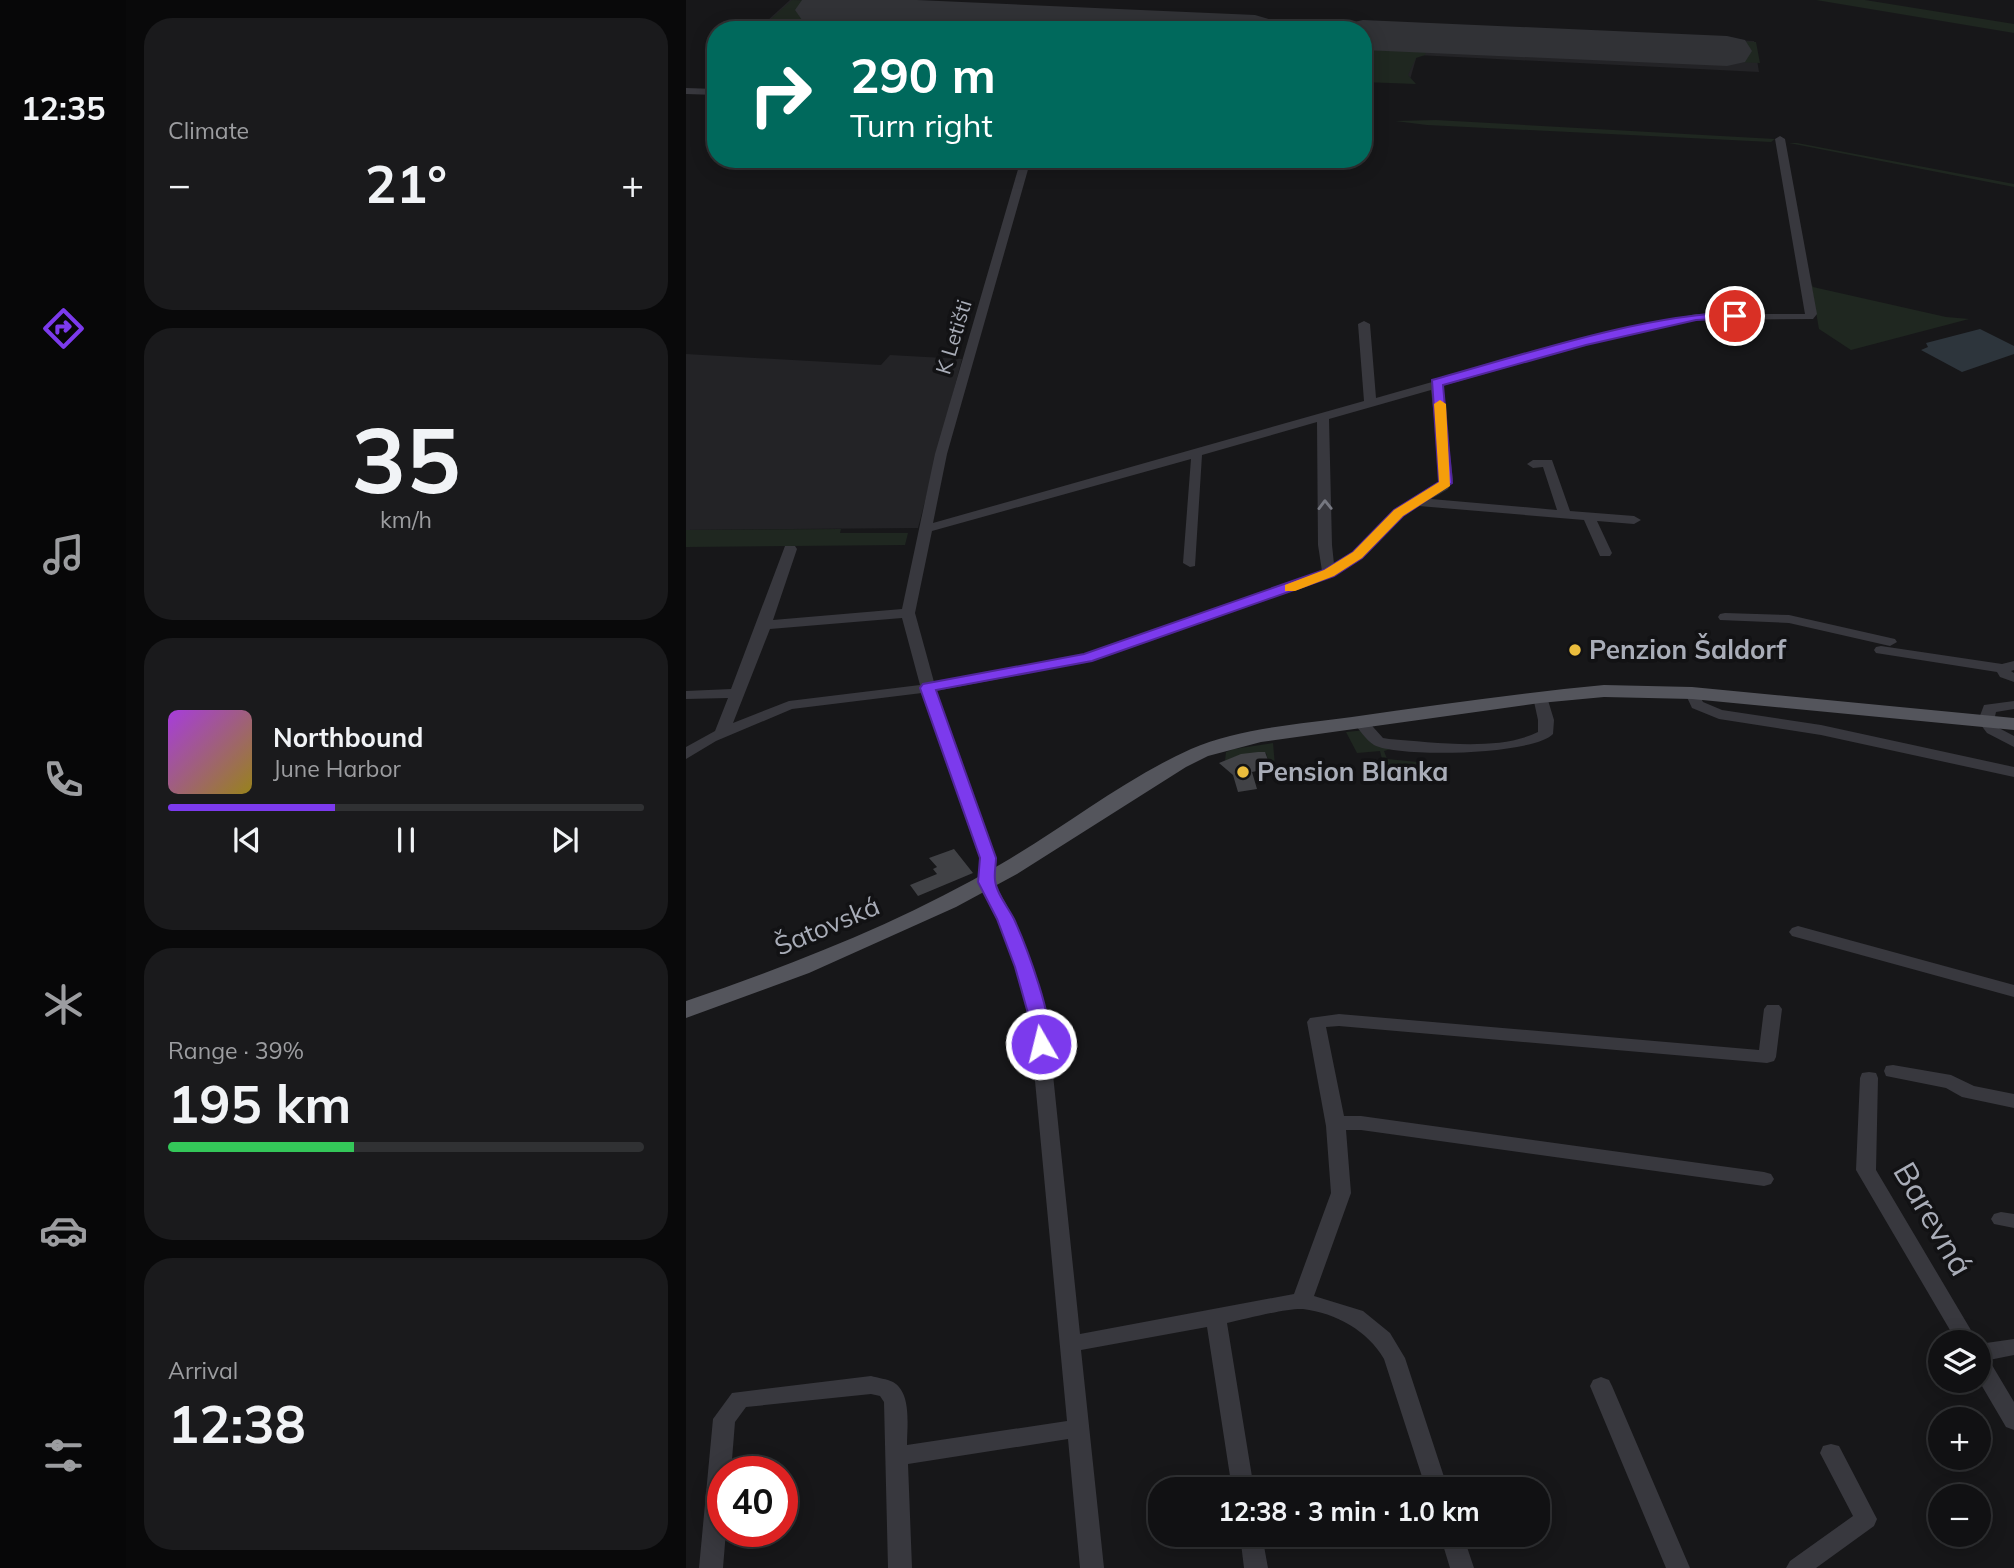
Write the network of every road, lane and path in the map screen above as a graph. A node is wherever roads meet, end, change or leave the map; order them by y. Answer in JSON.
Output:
{"nodes":[{"id":1,"x":686,"y":91,"type":"edge"},
{"id":2,"x":707,"y":92,"type":"edge"},
{"id":3,"x":1780,"y":139,"type":"dead end"},
{"id":4,"x":1023,"y":168,"type":"edge"},
{"id":5,"x":1364,"y":324,"type":"dead end"},
{"id":6,"x":1436,"y":383,"type":"junction"},
{"id":7,"x":1370,"y":402,"type":"junction"},
{"id":8,"x":1323,"y":415,"type":"junction"},
{"id":9,"x":1195,"y":453,"type":"junction"},
{"id":10,"x":1534,"y":464,"type":"dead end"},
{"id":11,"x":1418,"y":502,"type":"junction"},
{"id":12,"x":1565,"y":514,"type":"junction"},
{"id":13,"x":1589,"y":517,"type":"junction"},
{"id":14,"x":1634,"y":520,"type":"dead end"},
{"id":15,"x":925,"y":528,"type":"junction"},
{"id":16,"x":790,"y":549,"type":"dead end"},
{"id":17,"x":1605,"y":553,"type":"dead end"},
{"id":18,"x":1189,"y":563,"type":"dead end"},
{"id":19,"x":1329,"y":573,"type":"junction"},
{"id":20,"x":908,"y":613,"type":"junction"},
{"id":21,"x":1725,"y":617,"type":"dead end"},
{"id":22,"x":764,"y":625,"type":"junction"},
{"id":23,"x":1886,"y":646,"type":"joint"},
{"id":24,"x":2011,"y":671,"type":"edge"},
{"id":25,"x":928,"y":688,"type":"junction"},
{"id":26,"x":1692,"y":692,"type":"junction"},
{"id":27,"x":737,"y":693,"type":"junction"},
{"id":28,"x":686,"y":695,"type":"edge"},
{"id":29,"x":1540,"y":697,"type":"junction"},
{"id":30,"x":789,"y":705,"type":"junction"},
{"id":31,"x":2014,"y":705,"type":"edge"},
{"id":32,"x":729,"y":712,"type":"junction"},
{"id":33,"x":1360,"y":721,"type":"junction"},
{"id":34,"x":1986,"y":721,"type":"junction"},
{"id":35,"x":2014,"y":724,"type":"edge"},
{"id":36,"x":721,"y":734,"type":"junction"},
{"id":37,"x":2014,"y":742,"type":"edge"},
{"id":38,"x":686,"y":754,"type":"edge"},
{"id":39,"x":2014,"y":772,"type":"edge"},
{"id":40,"x":986,"y":882,"type":"junction"},
{"id":41,"x":1798,"y":932,"type":"dead end"},
{"id":42,"x":2014,"y":991,"type":"edge"},
{"id":43,"x":1773,"y":1009,"type":"dead end"},
{"id":44,"x":686,"y":1010,"type":"edge"},
{"id":45,"x":1893,"y":1070,"type":"dead end"},
{"id":46,"x":1869,"y":1078,"type":"dead end"},
{"id":47,"x":2014,"y":1101,"type":"edge"},
{"id":48,"x":1335,"y":1123,"type":"junction"},
{"id":49,"x":1764,"y":1180,"type":"dead end"},
{"id":50,"x":1303,"y":1301,"type":"junction"},
{"id":51,"x":1216,"y":1317,"type":"junction"},
{"id":52,"x":1961,"y":1330,"type":"edge"},
{"id":53,"x":1069,"y":1344,"type":"junction"},
{"id":54,"x":2014,"y":1347,"type":"edge"},
{"id":55,"x":1991,"y":1351,"type":"edge"},
{"id":56,"x":1991,"y":1382,"type":"edge"},
{"id":57,"x":1601,"y":1386,"type":"dead end"},
{"id":58,"x":2014,"y":1421,"type":"edge"},
{"id":59,"x":1077,"y":1429,"type":"junction"},
{"id":60,"x":1830,"y":1453,"type":"dead end"},
{"id":61,"x":897,"y":1456,"type":"junction"},
{"id":62,"x":1241,"y":1477,"type":"edge"},
{"id":63,"x":1433,"y":1477,"type":"edge"},
{"id":64,"x":1253,"y":1547,"type":"edge"},
{"id":65,"x":1455,"y":1547,"type":"edge"},
{"id":66,"x":711,"y":1568,"type":"edge"},
{"id":67,"x":900,"y":1568,"type":"edge"},
{"id":68,"x":1092,"y":1568,"type":"edge"},
{"id":69,"x":1256,"y":1568,"type":"edge"},
{"id":70,"x":1462,"y":1568,"type":"edge"},
{"id":71,"x":1678,"y":1568,"type":"edge"},
{"id":72,"x":1798,"y":1568,"type":"edge"}],
"edges":[{"from":1,"to":2,"type":"street"},
{"from":3,"to":6,"type":"street"},
{"from":4,"to":15,"type":"street","name":"K Letišti"},
{"from":5,"to":7,"type":"street"},
{"from":6,"to":7,"type":"street"},
{"from":6,"to":11,"type":"street"},
{"from":7,"to":8,"type":"street"},
{"from":8,"to":9,"type":"street"},
{"from":19,"to":8,"type":"street","one_way":true},
{"from":9,"to":15,"type":"street"},
{"from":9,"to":18,"type":"street"},
{"from":10,"to":12,"type":"street"},
{"from":11,"to":12,"type":"street"},
{"from":11,"to":19,"type":"street"},
{"from":12,"to":13,"type":"street"},
{"from":13,"to":14,"type":"street"},
{"from":13,"to":17,"type":"street"},
{"from":15,"to":20,"type":"street","name":"K Letišti"},
{"from":16,"to":22,"type":"street"},
{"from":19,"to":25,"type":"street"},
{"from":20,"to":22,"type":"street"},
{"from":20,"to":25,"type":"street"},
{"from":21,"to":23,"type":"street"},
{"from":22,"to":27,"type":"street"},
{"from":23,"to":24,"type":"street"},
{"from":25,"to":30,"type":"street"},
{"from":25,"to":40,"type":"street"},
{"from":26,"to":29,"type":"main road","name":"Šatovská"},
{"from":26,"to":34,"type":"main road","name":"Šatovská"},
{"from":26,"to":39,"type":"street"},
{"from":27,"to":28,"type":"street"},
{"from":27,"to":32,"type":"street"},
{"from":29,"to":33,"type":"main road","name":"Šatovská"},
{"from":29,"to":33,"type":"street"},
{"from":30,"to":32,"type":"street"},
{"from":30,"to":36,"type":"street"},
{"from":31,"to":34,"type":"street"},
{"from":32,"to":36,"type":"street"},
{"from":33,"to":40,"type":"main road","name":"Šatovská"},
{"from":34,"to":35,"type":"main road","name":"Šatovská"},
{"from":34,"to":37,"type":"street"},
{"from":36,"to":38,"type":"street"},
{"from":40,"to":44,"type":"main road","name":"Šatovská"},
{"from":40,"to":53,"type":"street"},
{"from":41,"to":42,"type":"street"},
{"from":43,"to":48,"type":"street"},
{"from":45,"to":47,"type":"street"},
{"from":46,"to":52,"type":"street","name":"Barevná"},
{"from":48,"to":49,"type":"street"},
{"from":48,"to":50,"type":"street"},
{"from":50,"to":51,"type":"street"},
{"from":50,"to":63,"type":"street"},
{"from":51,"to":53,"type":"street"},
{"from":51,"to":62,"type":"street"},
{"from":53,"to":59,"type":"street"},
{"from":54,"to":55,"type":"street"},
{"from":56,"to":58,"type":"street"},
{"from":57,"to":71,"type":"street"},
{"from":59,"to":61,"type":"street"},
{"from":59,"to":68,"type":"street"},
{"from":60,"to":72,"type":"street"},
{"from":61,"to":66,"type":"street"},
{"from":61,"to":67,"type":"street"},
{"from":64,"to":69,"type":"street"},
{"from":65,"to":70,"type":"street"}]}
